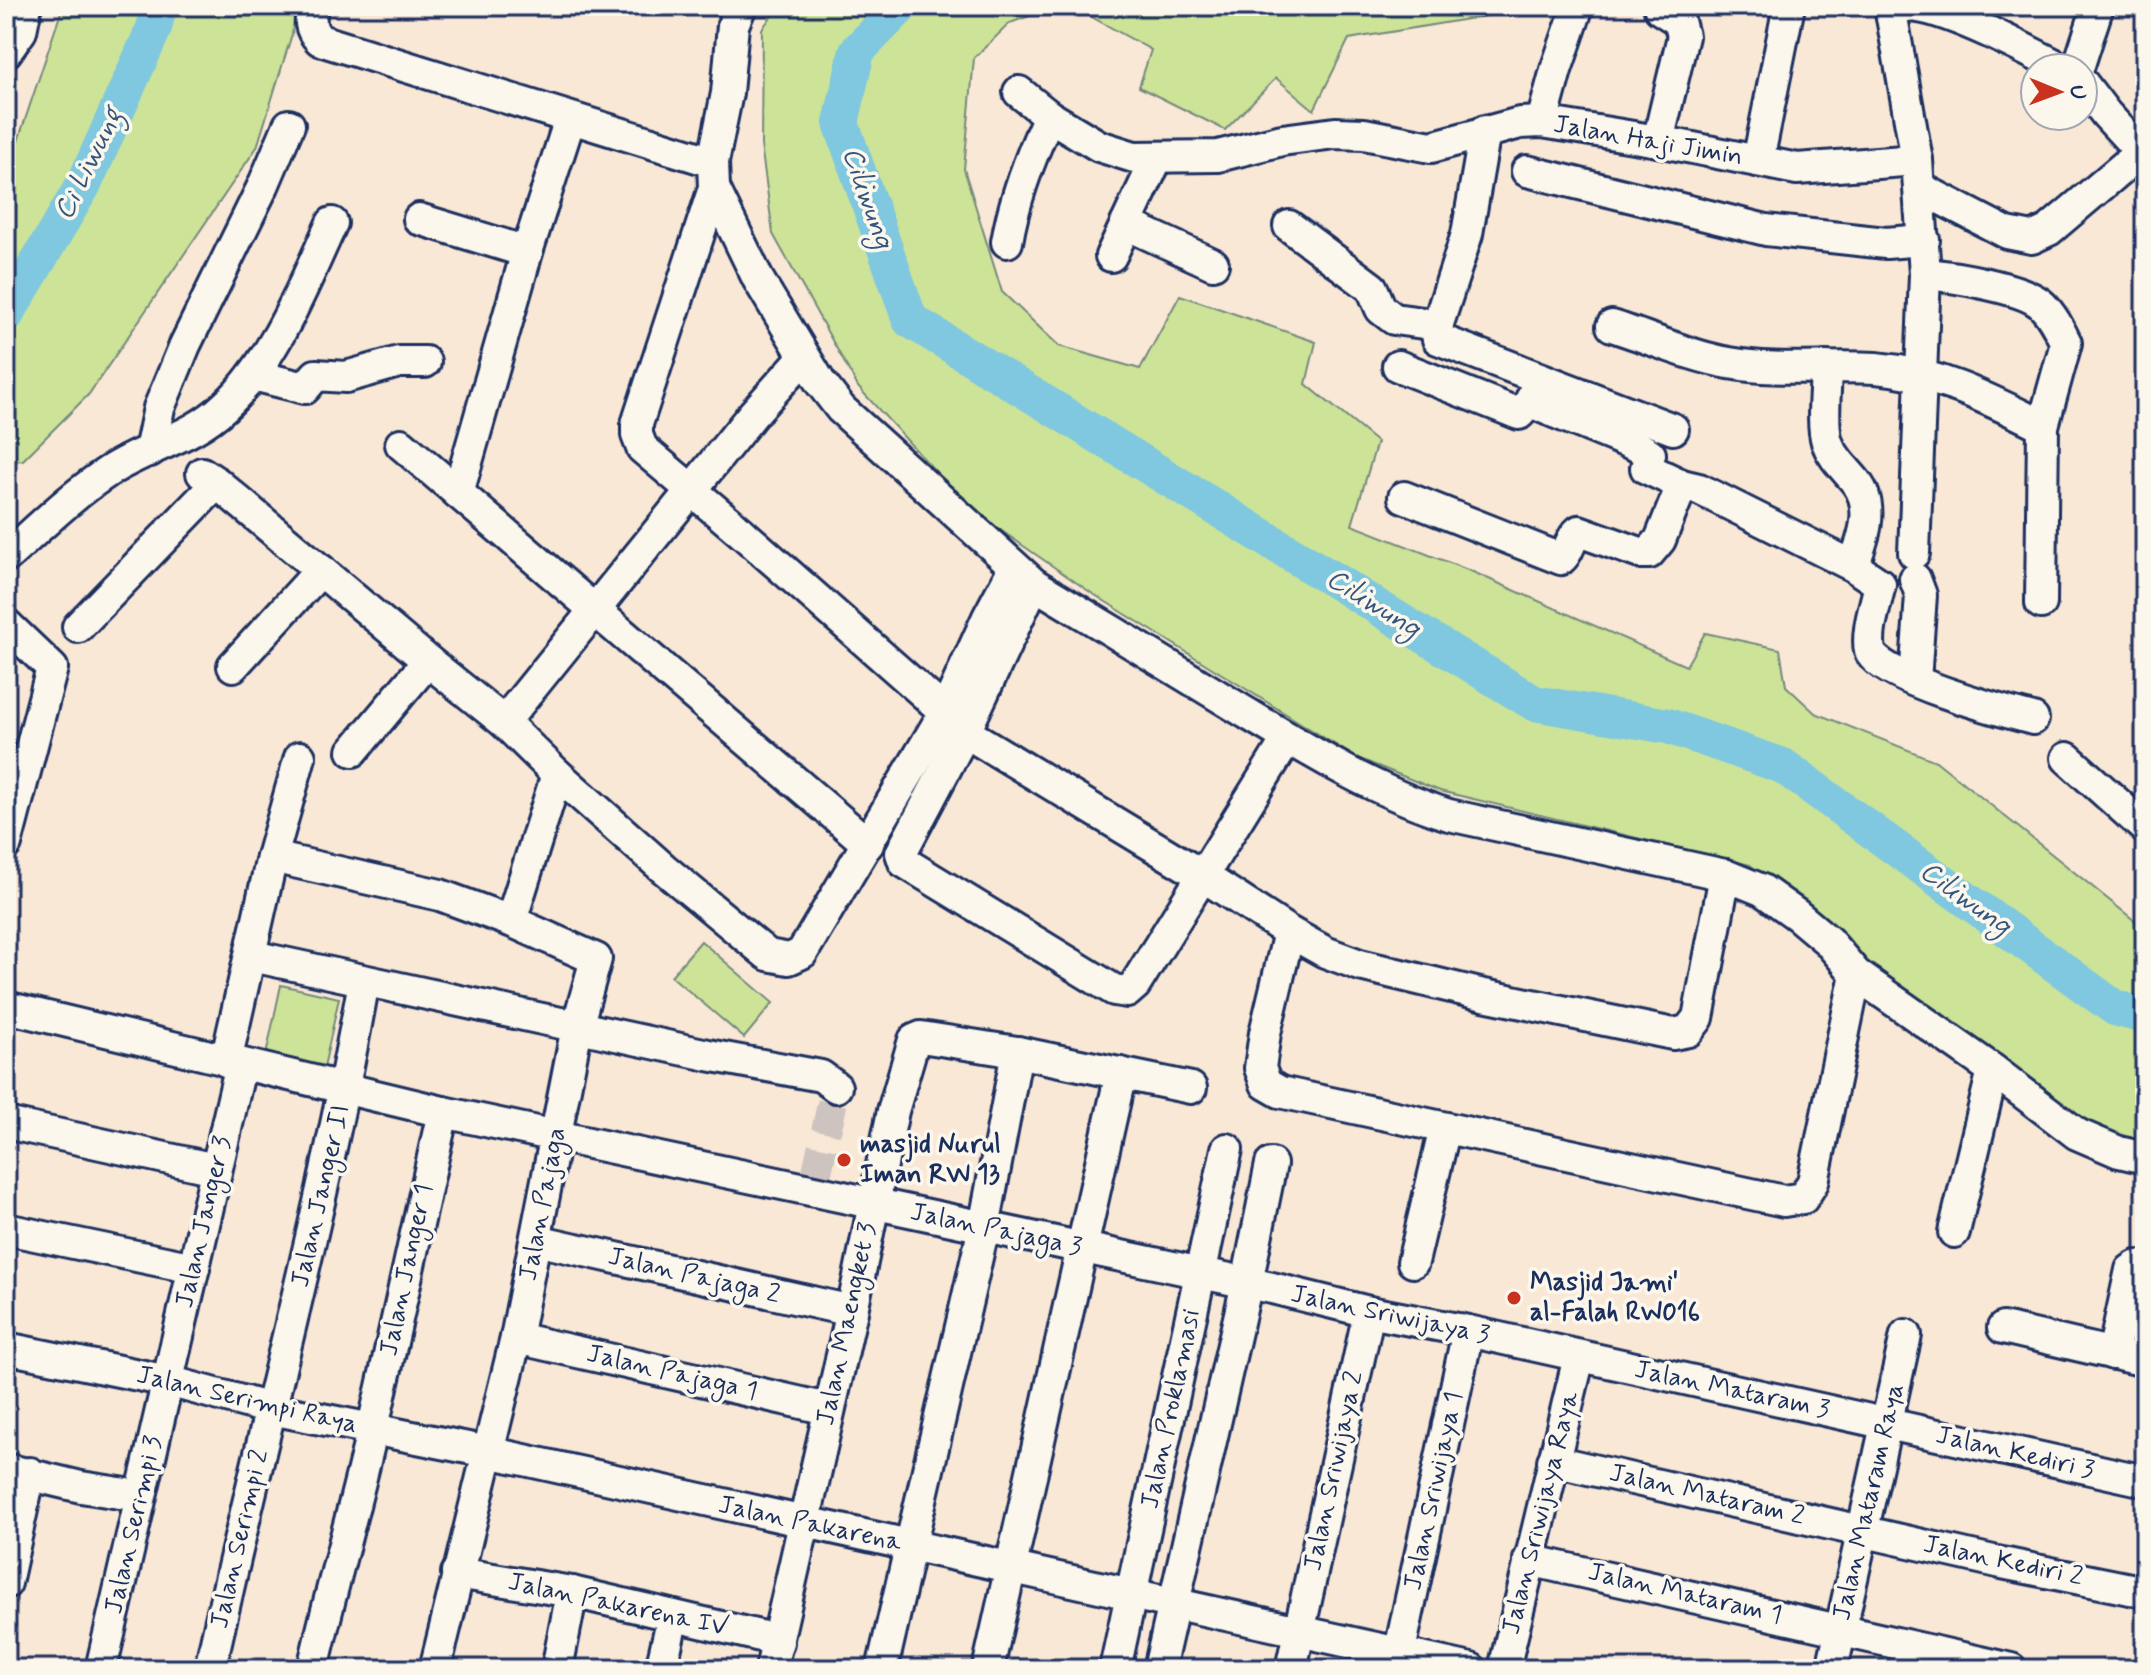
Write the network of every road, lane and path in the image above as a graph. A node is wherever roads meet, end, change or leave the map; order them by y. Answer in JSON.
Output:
{"nodes":[{"id":1,"x":26,"y":6,"type":"edge"},
{"id":2,"x":312,"y":6,"type":"edge"},
{"id":3,"x":1578,"y":6,"type":"edge"},
{"id":4,"x":1659,"y":6,"type":"edge"},
{"id":5,"x":1789,"y":6,"type":"edge"},
{"id":6,"x":1890,"y":6,"type":"edge"},
{"id":7,"x":1909,"y":6,"type":"edge"},
{"id":8,"x":2098,"y":6,"type":"edge"},
{"id":9,"x":730,"y":8,"type":"edge"},
{"id":10,"x":6,"y":52,"type":"edge"},
{"id":11,"x":2027,"y":52,"type":"edge"},
{"id":12,"x":2083,"y":52,"type":"edge"},
{"id":13,"x":1019,"y":92,"type":"dead end"},
{"id":14,"x":2099,"y":105,"type":"edge"},
{"id":15,"x":1049,"y":116,"type":"junction"},
{"id":16,"x":570,"y":119,"type":"junction"},
{"id":17,"x":1542,"y":122,"type":"junction"},
{"id":18,"x":289,"y":125,"type":"dead end"},
{"id":19,"x":1485,"y":131,"type":"junction"},
{"id":20,"x":1658,"y":141,"type":"junction"},
{"id":21,"x":2143,"y":157,"type":"edge"},
{"id":22,"x":1157,"y":158,"type":"junction"},
{"id":23,"x":1758,"y":161,"type":"junction"},
{"id":24,"x":1527,"y":171,"type":"dead end"},
{"id":25,"x":714,"y":175,"type":"junction"},
{"id":26,"x":1919,"y":181,"type":"junction"},
{"id":27,"x":419,"y":219,"type":"dead end"},
{"id":28,"x":332,"y":223,"type":"dead end"},
{"id":29,"x":1126,"y":224,"type":"junction"},
{"id":30,"x":1289,"y":226,"type":"dead end"},
{"id":31,"x":1924,"y":240,"type":"junction"},
{"id":32,"x":1007,"y":242,"type":"dead end"},
{"id":33,"x":527,"y":252,"type":"junction"},
{"id":34,"x":1111,"y":256,"type":"dead end"},
{"id":35,"x":1213,"y":264,"type":"dead end"},
{"id":36,"x":1925,"y":274,"type":"junction"},
{"id":37,"x":1438,"y":325,"type":"junction"},
{"id":38,"x":1612,"y":326,"type":"dead end"},
{"id":39,"x":804,"y":357,"type":"junction"},
{"id":40,"x":425,"y":362,"type":"dead end"},
{"id":41,"x":1398,"y":366,"type":"dead end"},
{"id":42,"x":1826,"y":367,"type":"junction"},
{"id":43,"x":253,"y":375,"type":"junction"},
{"id":44,"x":1920,"y":375,"type":"junction"},
{"id":45,"x":1535,"y":390,"type":"junction"},
{"id":46,"x":2043,"y":426,"type":"junction"},
{"id":47,"x":1673,"y":429,"type":"dead end"},
{"id":48,"x":401,"y":444,"type":"dead end"},
{"id":49,"x":150,"y":451,"type":"junction"},
{"id":50,"x":1682,"y":485,"type":"junction"},
{"id":51,"x":692,"y":489,"type":"junction"},
{"id":52,"x":458,"y":493,"type":"junction"},
{"id":53,"x":1404,"y":497,"type":"dead end"},
{"id":54,"x":6,"y":557,"type":"edge"},
{"id":55,"x":1853,"y":566,"type":"junction"},
{"id":56,"x":321,"y":570,"type":"junction"},
{"id":57,"x":1024,"y":576,"type":"junction"},
{"id":58,"x":2041,"y":603,"type":"dead end"},
{"id":59,"x":595,"y":611,"type":"junction"},
{"id":60,"x":6,"y":624,"type":"edge"},
{"id":61,"x":78,"y":627,"type":"dead end"},
{"id":62,"x":428,"y":661,"type":"junction"},
{"id":63,"x":233,"y":666,"type":"dead end"},
{"id":64,"x":1915,"y":681,"type":"junction"},
{"id":65,"x":2033,"y":719,"type":"dead end"},
{"id":66,"x":504,"y":722,"type":"junction"},
{"id":67,"x":955,"y":722,"type":"junction"},
{"id":68,"x":1288,"y":738,"type":"junction"},
{"id":69,"x":353,"y":751,"type":"dead end"},
{"id":70,"x":300,"y":757,"type":"dead end"},
{"id":71,"x":2067,"y":758,"type":"dead end"},
{"id":72,"x":557,"y":774,"type":"junction"},
{"id":73,"x":2145,"y":828,"type":"edge"},
{"id":74,"x":6,"y":844,"type":"edge"},
{"id":75,"x":868,"y":844,"type":"junction"},
{"id":76,"x":272,"y":857,"type":"junction"},
{"id":77,"x":1725,"y":875,"type":"junction"},
{"id":78,"x":1203,"y":876,"type":"junction"},
{"id":79,"x":515,"y":908,"type":"dead end"},
{"id":80,"x":1289,"y":932,"type":"junction"},
{"id":81,"x":252,"y":956,"type":"junction"},
{"id":82,"x":1856,"y":974,"type":"junction"},
{"id":83,"x":364,"y":981,"type":"junction"},
{"id":84,"x":6,"y":1007,"type":"edge"},
{"id":85,"x":577,"y":1027,"type":"junction"},
{"id":86,"x":1017,"y":1052,"type":"junction"},
{"id":87,"x":234,"y":1063,"type":"junction"},
{"id":88,"x":1993,"y":1070,"type":"junction"},
{"id":89,"x":1121,"y":1073,"type":"junction"},
{"id":90,"x":836,"y":1087,"type":"dead end"},
{"id":91,"x":1191,"y":1088,"type":"dead end"},
{"id":92,"x":345,"y":1089,"type":"junction"},
{"id":93,"x":443,"y":1112,"type":"junction"},
{"id":94,"x":6,"y":1123,"type":"edge"},
{"id":95,"x":1445,"y":1128,"type":"junction"},
{"id":96,"x":557,"y":1134,"type":"junction"},
{"id":97,"x":1227,"y":1149,"type":"dead end"},
{"id":98,"x":2145,"y":1158,"type":"edge"},
{"id":99,"x":1271,"y":1164,"type":"dead end"},
{"id":100,"x":215,"y":1169,"type":"junction"},
{"id":101,"x":873,"y":1204,"type":"junction"},
{"id":102,"x":984,"y":1227,"type":"junction"},
{"id":103,"x":6,"y":1229,"type":"edge"},
{"id":104,"x":1954,"y":1232,"type":"dead end"},
{"id":105,"x":536,"y":1240,"type":"junction"},
{"id":106,"x":1083,"y":1248,"type":"junction"},
{"id":107,"x":1413,"y":1262,"type":"dead end"},
{"id":108,"x":2145,"y":1267,"type":"edge"},
{"id":109,"x":194,"y":1268,"type":"junction"},
{"id":110,"x":1201,"y":1274,"type":"junction"},
{"id":111,"x":1247,"y":1283,"type":"junction"},
{"id":112,"x":852,"y":1311,"type":"junction"},
{"id":113,"x":1369,"y":1312,"type":"junction"},
{"id":114,"x":2003,"y":1328,"type":"dead end"},
{"id":115,"x":1468,"y":1331,"type":"junction"},
{"id":116,"x":1906,"y":1335,"type":"dead end"},
{"id":117,"x":516,"y":1338,"type":"junction"},
{"id":118,"x":6,"y":1348,"type":"edge"},
{"id":119,"x":2113,"y":1354,"type":"junction"},
{"id":120,"x":1579,"y":1357,"type":"junction"},
{"id":121,"x":2145,"y":1361,"type":"edge"},
{"id":122,"x":168,"y":1381,"type":"junction"},
{"id":123,"x":271,"y":1409,"type":"junction"},
{"id":124,"x":828,"y":1409,"type":"junction"},
{"id":125,"x":1885,"y":1424,"type":"junction"},
{"id":126,"x":373,"y":1428,"type":"junction"},
{"id":127,"x":488,"y":1452,"type":"junction"},
{"id":128,"x":1553,"y":1461,"type":"junction"},
{"id":129,"x":18,"y":1471,"type":"edge"},
{"id":130,"x":2145,"y":1481,"type":"edge"},
{"id":131,"x":139,"y":1496,"type":"junction"},
{"id":132,"x":803,"y":1524,"type":"junction"},
{"id":133,"x":1861,"y":1529,"type":"junction"},
{"id":134,"x":910,"y":1546,"type":"junction"},
{"id":135,"x":1529,"y":1560,"type":"junction"},
{"id":136,"x":1010,"y":1569,"type":"junction"},
{"id":137,"x":457,"y":1573,"type":"junction"},
{"id":138,"x":6,"y":1583,"type":"edge"},
{"id":139,"x":572,"y":1592,"type":"junction"},
{"id":140,"x":2145,"y":1592,"type":"edge"},
{"id":141,"x":1132,"y":1593,"type":"junction"},
{"id":142,"x":1173,"y":1602,"type":"junction"},
{"id":143,"x":673,"y":1616,"type":"junction"},
{"id":144,"x":1299,"y":1630,"type":"junction"},
{"id":145,"x":1841,"y":1630,"type":"junction"},
{"id":146,"x":775,"y":1656,"type":"edge"},
{"id":147,"x":1398,"y":1660,"type":"edge"},
{"id":148,"x":101,"y":1669,"type":"edge"},
{"id":149,"x":210,"y":1669,"type":"edge"},
{"id":150,"x":313,"y":1669,"type":"edge"},
{"id":151,"x":435,"y":1669,"type":"edge"},
{"id":152,"x":557,"y":1669,"type":"edge"},
{"id":153,"x":661,"y":1669,"type":"edge"},
{"id":154,"x":882,"y":1669,"type":"edge"},
{"id":155,"x":988,"y":1669,"type":"edge"},
{"id":156,"x":1115,"y":1669,"type":"edge"},
{"id":157,"x":1159,"y":1669,"type":"edge"},
{"id":158,"x":1291,"y":1669,"type":"edge"},
{"id":159,"x":1471,"y":1669,"type":"edge"},
{"id":160,"x":1504,"y":1669,"type":"edge"},
{"id":161,"x":1832,"y":1669,"type":"edge"},
{"id":162,"x":2011,"y":1669,"type":"edge"}],
"edges":[{"from":1,"to":10,"type":"street"},
{"from":2,"to":16,"type":"street"},
{"from":3,"to":17,"type":"street"},
{"from":4,"to":20,"type":"street"},
{"from":5,"to":23,"type":"street"},
{"from":6,"to":26,"type":"street"},
{"from":7,"to":11,"type":"street"},
{"from":8,"to":12,"type":"street"},
{"from":9,"to":25,"type":"street"},
{"from":13,"to":15,"type":"street","name":"Jalan Haji Jimin"},
{"from":14,"to":21,"type":"street"},
{"from":15,"to":22,"type":"street","name":"Jalan Haji Jimin"},
{"from":15,"to":32,"type":"street"},
{"from":16,"to":25,"type":"street"},
{"from":16,"to":33,"type":"street"},
{"from":17,"to":19,"type":"street","name":"Jalan Haji Jimin"},
{"from":17,"to":20,"type":"street","name":"Jalan Haji Jimin"},
{"from":18,"to":49,"type":"street"},
{"from":19,"to":22,"type":"street","name":"Jalan Haji Jimin"},
{"from":19,"to":37,"type":"street"},
{"from":20,"to":23,"type":"street","name":"Jalan Haji Jimin"},
{"from":21,"to":26,"type":"street"},
{"from":22,"to":29,"type":"street"},
{"from":23,"to":26,"type":"street","name":"Jalan Haji Jimin"},
{"from":24,"to":31,"type":"street"},
{"from":25,"to":39,"type":"street"},
{"from":25,"to":51,"type":"street"},
{"from":26,"to":31,"type":"street"},
{"from":27,"to":33,"type":"street"},
{"from":28,"to":43,"type":"street"},
{"from":29,"to":34,"type":"street"},
{"from":29,"to":35,"type":"street"},
{"from":30,"to":37,"type":"street"},
{"from":31,"to":36,"type":"street"},
{"from":33,"to":52,"type":"street"},
{"from":36,"to":44,"type":"street"},
{"from":36,"to":46,"type":"street"},
{"from":37,"to":45,"type":"street"},
{"from":38,"to":42,"type":"street"},
{"from":39,"to":51,"type":"street"},
{"from":39,"to":57,"type":"street"},
{"from":40,"to":43,"type":"street"},
{"from":41,"to":45,"type":"street"},
{"from":42,"to":44,"type":"street"},
{"from":42,"to":55,"type":"street"},
{"from":43,"to":49,"type":"street"},
{"from":44,"to":46,"type":"street"},
{"from":44,"to":64,"type":"street"},
{"from":45,"to":47,"type":"street"},
{"from":45,"to":50,"type":"street"},
{"from":46,"to":58,"type":"street"},
{"from":48,"to":52,"type":"street"},
{"from":49,"to":54,"type":"street"},
{"from":50,"to":53,"type":"street"},
{"from":50,"to":55,"type":"street"},
{"from":51,"to":59,"type":"street"},
{"from":51,"to":67,"type":"street"},
{"from":52,"to":59,"type":"street"},
{"from":55,"to":64,"type":"street"},
{"from":56,"to":61,"type":"street"},
{"from":56,"to":62,"type":"street"},
{"from":56,"to":63,"type":"street"},
{"from":57,"to":67,"type":"street"},
{"from":57,"to":68,"type":"street"},
{"from":59,"to":66,"type":"street"},
{"from":59,"to":75,"type":"street"},
{"from":60,"to":74,"type":"street"},
{"from":62,"to":66,"type":"street"},
{"from":62,"to":69,"type":"street"},
{"from":64,"to":65,"type":"street"},
{"from":66,"to":72,"type":"street"},
{"from":67,"to":75,"type":"street"},
{"from":67,"to":78,"type":"street"},
{"from":67,"to":78,"type":"street"},
{"from":68,"to":77,"type":"street"},
{"from":68,"to":78,"type":"street"},
{"from":70,"to":76,"type":"street","name":"Jalan Janger 3"},
{"from":71,"to":73,"type":"street"},
{"from":72,"to":75,"type":"street"},
{"from":72,"to":79,"type":"street"},
{"from":76,"to":81,"type":"street","name":"Jalan Janger 3"},
{"from":76,"to":85,"type":"street","name":"Jalan Pajaga"},
{"from":77,"to":80,"type":"street"},
{"from":77,"to":82,"type":"street"},
{"from":78,"to":80,"type":"street"},
{"from":80,"to":95,"type":"street"},
{"from":81,"to":83,"type":"street"},
{"from":81,"to":87,"type":"street","name":"Jalan Janger 3"},
{"from":82,"to":88,"type":"street"},
{"from":82,"to":95,"type":"street"},
{"from":83,"to":85,"type":"street"},
{"from":83,"to":92,"type":"street","name":"Jalan Janger II"},
{"from":84,"to":87,"type":"street","name":"Jalan Pajaga 3"},
{"from":85,"to":90,"type":"street"},
{"from":85,"to":96,"type":"street","name":"Jalan Pajaga"},
{"from":86,"to":89,"type":"street"},
{"from":86,"to":101,"type":"street","name":"Jalan Maengket 3"},
{"from":86,"to":102,"type":"street"},
{"from":87,"to":92,"type":"street","name":"Jalan Pajaga 3"},
{"from":87,"to":100,"type":"street","name":"Jalan Janger 3"},
{"from":88,"to":98,"type":"street"},
{"from":88,"to":104,"type":"street"},
{"from":89,"to":91,"type":"street"},
{"from":89,"to":106,"type":"street"},
{"from":92,"to":93,"type":"street","name":"Jalan Pajaga 3"},
{"from":92,"to":123,"type":"street","name":"Jalan Janger II"},
{"from":93,"to":96,"type":"street","name":"Jalan Pajaga 3"},
{"from":93,"to":126,"type":"street","name":"Jalan Janger 1"},
{"from":94,"to":100,"type":"street"},
{"from":95,"to":107,"type":"street"},
{"from":96,"to":101,"type":"street","name":"Jalan Pajaga 3"},
{"from":96,"to":105,"type":"street","name":"Jalan Pajaga"},
{"from":97,"to":110,"type":"street","name":"Jalan Proklamasi"},
{"from":99,"to":111,"type":"street","name":"Jalan Proklamasi"},
{"from":100,"to":109,"type":"street","name":"Jalan Janger 3"},
{"from":101,"to":102,"type":"street","name":"Jalan Pajaga 3"},
{"from":101,"to":112,"type":"street","name":"Jalan Maengket 3"},
{"from":102,"to":106,"type":"street","name":"Jalan Pajaga 3"},
{"from":102,"to":134,"type":"street"},
{"from":103,"to":109,"type":"street"},
{"from":105,"to":112,"type":"street","name":"Jalan Pajaga 2"},
{"from":105,"to":117,"type":"street","name":"Jalan Pajaga"},
{"from":106,"to":110,"type":"street","name":"Jalan Pajaga 3"},
{"from":106,"to":136,"type":"street"},
{"from":108,"to":119,"type":"street"},
{"from":109,"to":122,"type":"street","name":"Jalan Janger 3"},
{"from":110,"to":111,"type":"street","name":"Jalan Sriwijaya 3"},
{"from":110,"to":141,"type":"street","name":"Jalan Proklamasi"},
{"from":111,"to":113,"type":"street","name":"Jalan Sriwijaya 3"},
{"from":111,"to":142,"type":"street","name":"Jalan Proklamasi"},
{"from":112,"to":124,"type":"street","name":"Jalan Maengket 3"},
{"from":113,"to":115,"type":"street","name":"Jalan Sriwijaya 3"},
{"from":113,"to":144,"type":"street","name":"Jalan Sriwijaya 2"},
{"from":114,"to":119,"type":"street"},
{"from":115,"to":120,"type":"street","name":"Jalan Sriwijaya 3"},
{"from":115,"to":147,"type":"street","name":"Jalan Sriwijaya 1"},
{"from":116,"to":125,"type":"street","name":"Jalan Mataram Raya"},
{"from":117,"to":124,"type":"street","name":"Jalan Pajaga 1"},
{"from":117,"to":127,"type":"street","name":"Jalan Pajaga"},
{"from":118,"to":122,"type":"street","name":"Jalan Serimpi Raya"},
{"from":119,"to":121,"type":"street"},
{"from":120,"to":125,"type":"street","name":"Jalan Mataram 3"},
{"from":120,"to":128,"type":"street","name":"Jalan Sriwijaya Raya"},
{"from":122,"to":123,"type":"street","name":"Jalan Serimpi Raya"},
{"from":122,"to":131,"type":"street","name":"Jalan Serimpi 3"},
{"from":123,"to":126,"type":"street","name":"Jalan Serimpi Raya"},
{"from":123,"to":149,"type":"street","name":"Jalan Serimpi 2"},
{"from":124,"to":132,"type":"street","name":"Jalan Maengket 3"},
{"from":125,"to":130,"type":"street","name":"Jalan Kediri 3"},
{"from":125,"to":133,"type":"street","name":"Jalan Mataram Raya"},
{"from":126,"to":127,"type":"street","name":"Jalan Serimpi Raya"},
{"from":126,"to":150,"type":"street","name":"Jalan Janger 1"},
{"from":127,"to":132,"type":"street","name":"Jalan Pakarena"},
{"from":127,"to":137,"type":"street","name":"Jalan Pajaga"},
{"from":128,"to":133,"type":"street","name":"Jalan Mataram 2"},
{"from":128,"to":135,"type":"street","name":"Jalan Sriwijaya Raya"},
{"from":129,"to":131,"type":"street"},
{"from":129,"to":138,"type":"street"},
{"from":131,"to":148,"type":"street","name":"Jalan Serimpi 3"},
{"from":132,"to":134,"type":"street","name":"Jalan Pakarena"},
{"from":132,"to":146,"type":"street","name":"Jalan Maengket 3"},
{"from":133,"to":140,"type":"street","name":"Jalan Kediri 2"},
{"from":133,"to":145,"type":"street","name":"Jalan Mataram Raya"},
{"from":134,"to":136,"type":"street","name":"Jalan Pakarena"},
{"from":134,"to":154,"type":"street"},
{"from":135,"to":145,"type":"street","name":"Jalan Mataram 1"},
{"from":135,"to":160,"type":"street","name":"Jalan Sriwijaya Raya"},
{"from":136,"to":141,"type":"street","name":"Jalan Pakarena"},
{"from":136,"to":155,"type":"street"},
{"from":137,"to":139,"type":"street","name":"Jalan Pakarena IV"},
{"from":137,"to":151,"type":"street","name":"Jalan Pajaga"},
{"from":139,"to":143,"type":"street","name":"Jalan Pakarena IV"},
{"from":139,"to":152,"type":"street"},
{"from":141,"to":142,"type":"street","name":"Jalan Pakarena"},
{"from":141,"to":156,"type":"street","name":"Jalan Proklamasi"},
{"from":142,"to":144,"type":"street","name":"Jalan Pakarena"},
{"from":142,"to":157,"type":"street","name":"Jalan Proklamasi"},
{"from":143,"to":146,"type":"street","name":"Jalan Pakarena IV"},
{"from":143,"to":153,"type":"street"},
{"from":144,"to":147,"type":"street","name":"Jalan Pakarena"},
{"from":144,"to":158,"type":"street","name":"Jalan Sriwijaya 2"},
{"from":145,"to":161,"type":"street","name":"Jalan Mataram Raya"},
{"from":145,"to":162,"type":"street","name":"Jalan Mataram 1"},
{"from":147,"to":159,"type":"street","name":"Jalan Pakarena"}]}
